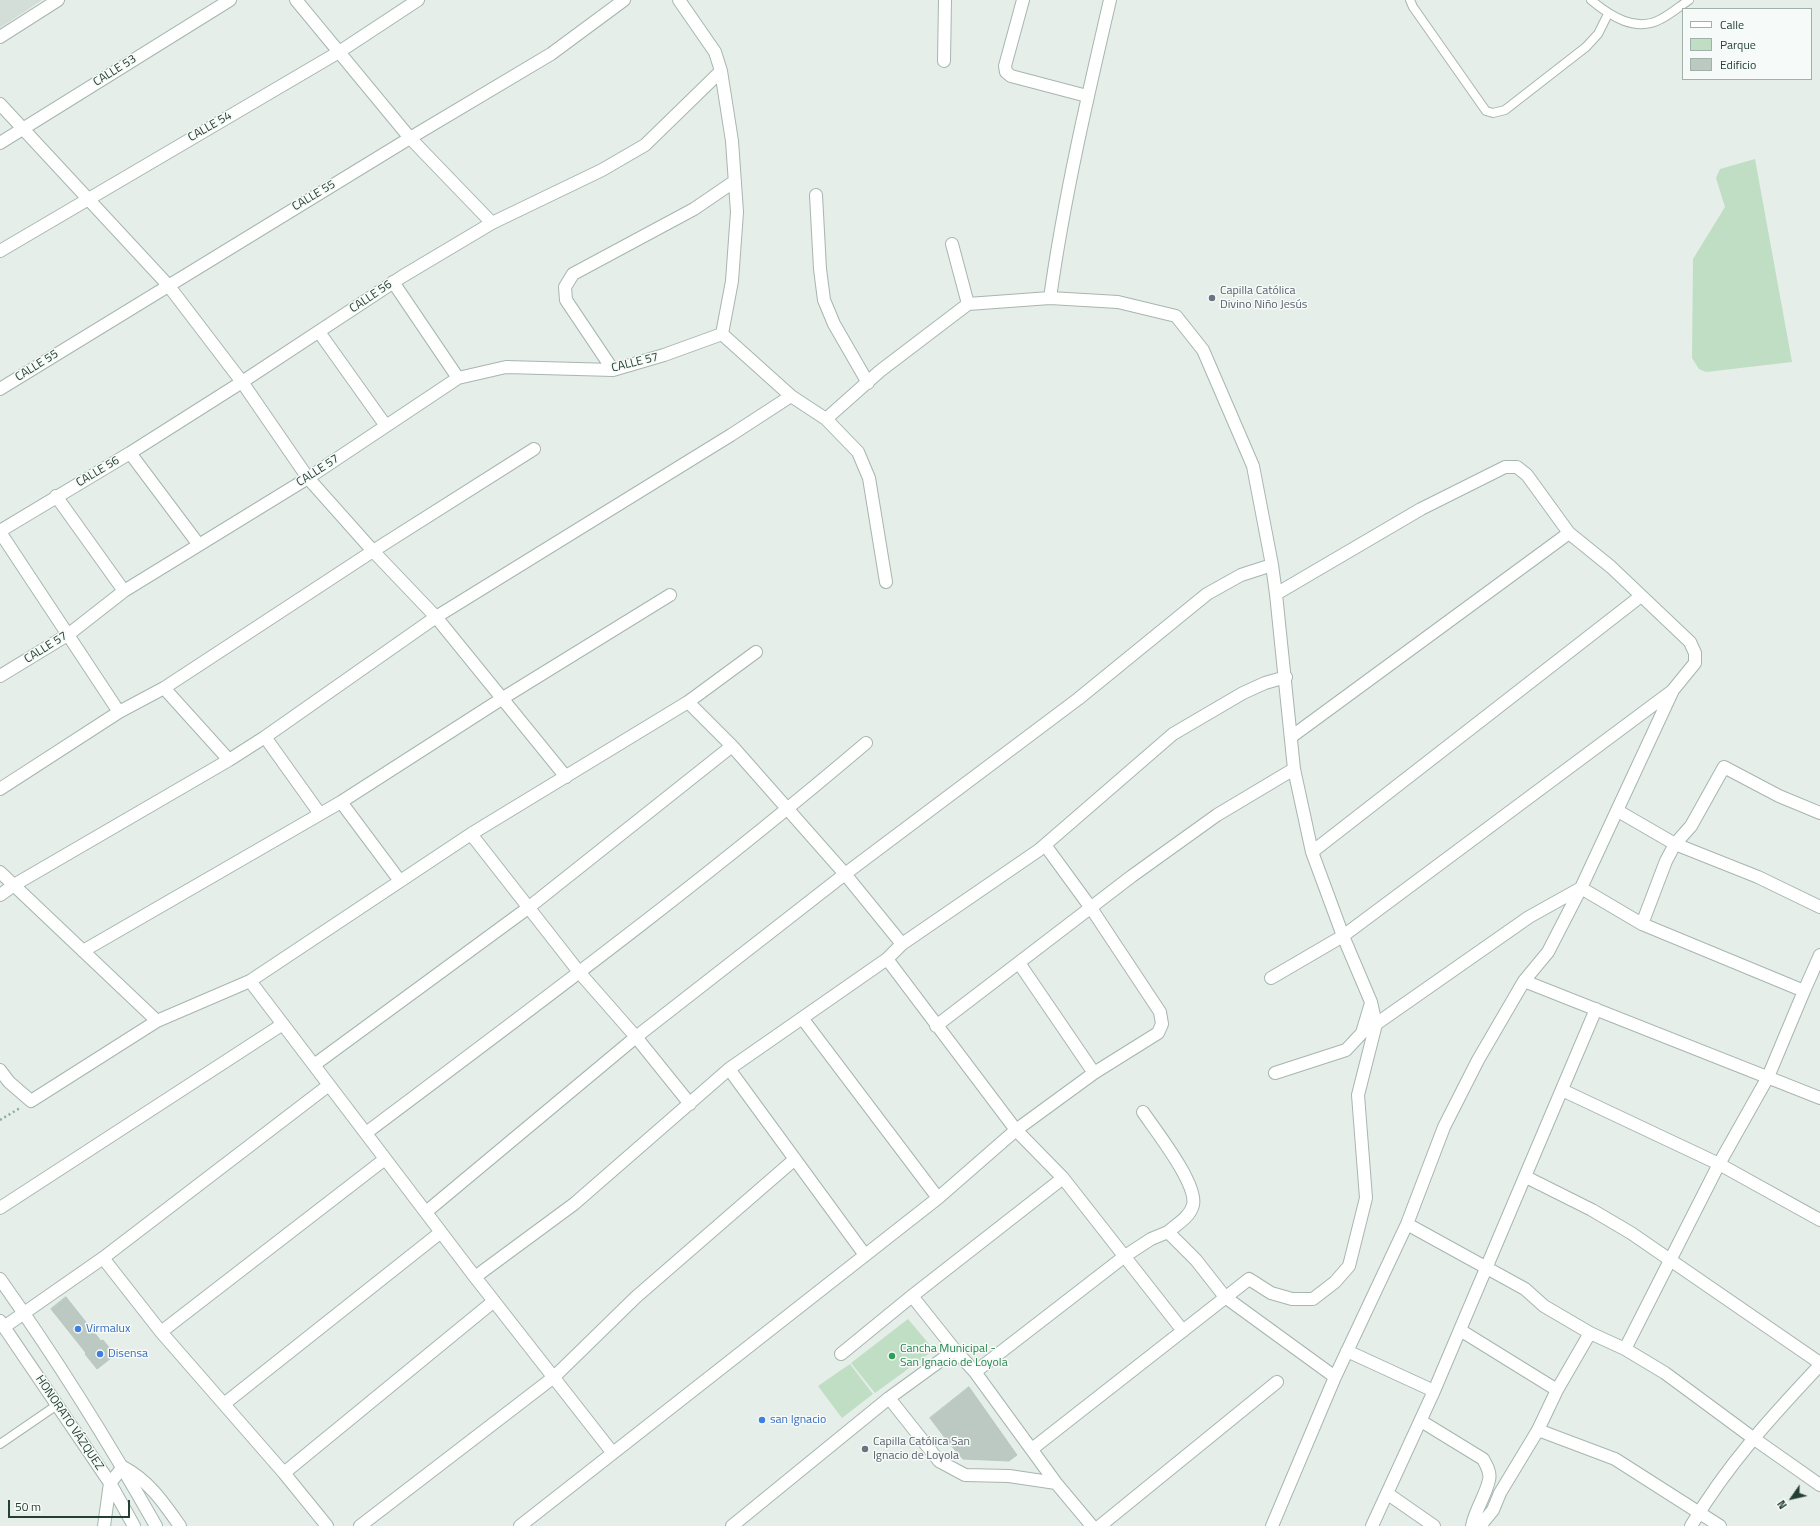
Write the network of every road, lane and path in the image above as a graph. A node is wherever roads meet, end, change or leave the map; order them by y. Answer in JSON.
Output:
{"nodes":[{"id":1,"x":58,"y":0,"type":"edge"},
{"id":2,"x":230,"y":0,"type":"edge"},
{"id":3,"x":296,"y":0,"type":"edge"},
{"id":4,"x":418,"y":0,"type":"edge"},
{"id":5,"x":624,"y":0,"type":"edge"},
{"id":6,"x":679,"y":0,"type":"edge"},
{"id":7,"x":944,"y":0,"type":"edge"},
{"id":8,"x":1022,"y":0,"type":"edge"},
{"id":9,"x":1110,"y":0,"type":"edge"},
{"id":10,"x":1410,"y":0,"type":"edge"},
{"id":11,"x":1591,"y":0,"type":"edge"},
{"id":12,"x":1689,"y":0,"type":"edge"},
{"id":13,"x":1608,"y":14,"type":"junction"},
{"id":14,"x":0,"y":36,"type":"edge"},
{"id":15,"x":339,"y":52,"type":"junction"},
{"id":16,"x":944,"y":61,"type":"dead end"},
{"id":17,"x":721,"y":71,"type":"junction"},
{"id":18,"x":1087,"y":96,"type":"junction"},
{"id":19,"x":0,"y":104,"type":"edge"},
{"id":20,"x":23,"y":129,"type":"junction"},
{"id":21,"x":410,"y":138,"type":"junction"},
{"id":22,"x":0,"y":143,"type":"edge"},
{"id":23,"x":735,"y":182,"type":"junction"},
{"id":24,"x":816,"y":195,"type":"dead end"},
{"id":25,"x":88,"y":199,"type":"junction"},
{"id":26,"x":492,"y":223,"type":"junction"},
{"id":27,"x":952,"y":244,"type":"dead end"},
{"id":28,"x":0,"y":251,"type":"edge"},
{"id":29,"x":393,"y":282,"type":"junction"},
{"id":30,"x":168,"y":285,"type":"junction"},
{"id":31,"x":1050,"y":298,"type":"junction"},
{"id":32,"x":968,"y":304,"type":"junction"},
{"id":33,"x":319,"y":332,"type":"junction"},
{"id":34,"x":722,"y":334,"type":"junction"},
{"id":35,"x":613,"y":370,"type":"junction"},
{"id":36,"x":458,"y":378,"type":"junction"},
{"id":37,"x":242,"y":382,"type":"junction"},
{"id":38,"x":868,"y":382,"type":"junction"},
{"id":39,"x":0,"y":389,"type":"edge"},
{"id":40,"x":791,"y":396,"type":"junction"},
{"id":41,"x":826,"y":418,"type":"junction"},
{"id":42,"x":386,"y":426,"type":"junction"},
{"id":43,"x":534,"y":449,"type":"dead end"},
{"id":44,"x":130,"y":453,"type":"junction"},
{"id":45,"x":308,"y":478,"type":"junction"},
{"id":46,"x":56,"y":496,"type":"junction"},
{"id":47,"x":0,"y":532,"type":"edge"},
{"id":48,"x":1569,"y":533,"type":"junction"},
{"id":49,"x":199,"y":545,"type":"junction"},
{"id":50,"x":373,"y":551,"type":"junction"},
{"id":51,"x":1272,"y":564,"type":"junction"},
{"id":52,"x":886,"y":582,"type":"dead end"},
{"id":53,"x":124,"y":591,"type":"junction"},
{"id":54,"x":1276,"y":594,"type":"junction"},
{"id":55,"x":670,"y":595,"type":"dead end"},
{"id":56,"x":1641,"y":596,"type":"junction"},
{"id":57,"x":436,"y":617,"type":"junction"},
{"id":58,"x":69,"y":634,"type":"junction"},
{"id":59,"x":756,"y":652,"type":"dead end"},
{"id":60,"x":0,"y":676,"type":"edge"},
{"id":61,"x":1286,"y":677,"type":"junction"},
{"id":62,"x":164,"y":688,"type":"junction"},
{"id":63,"x":1673,"y":690,"type":"junction"},
{"id":64,"x":503,"y":698,"type":"junction"},
{"id":65,"x":688,"y":702,"type":"junction"},
{"id":66,"x":119,"y":712,"type":"junction"},
{"id":67,"x":265,"y":737,"type":"junction"},
{"id":68,"x":1291,"y":737,"type":"junction"},
{"id":69,"x":866,"y":743,"type":"dead end"},
{"id":70,"x":732,"y":746,"type":"junction"},
{"id":71,"x":229,"y":760,"type":"junction"},
{"id":72,"x":1294,"y":769,"type":"junction"},
{"id":73,"x":566,"y":777,"type":"junction"},
{"id":74,"x":0,"y":789,"type":"edge"},
{"id":75,"x":341,"y":802,"type":"junction"},
{"id":76,"x":788,"y":810,"type":"junction"},
{"id":77,"x":1618,"y":812,"type":"junction"},
{"id":78,"x":1820,"y":813,"type":"edge"},
{"id":79,"x":320,"y":814,"type":"junction"},
{"id":80,"x":471,"y":834,"type":"junction"},
{"id":81,"x":1675,"y":844,"type":"junction"},
{"id":82,"x":1045,"y":845,"type":"junction"},
{"id":83,"x":1312,"y":852,"type":"junction"},
{"id":84,"x":0,"y":872,"type":"edge"},
{"id":85,"x":845,"y":874,"type":"junction"},
{"id":86,"x":400,"y":880,"type":"junction"},
{"id":87,"x":14,"y":885,"type":"junction"},
{"id":88,"x":1581,"y":888,"type":"junction"},
{"id":89,"x":0,"y":895,"type":"edge"},
{"id":90,"x":1820,"y":907,"type":"edge"},
{"id":91,"x":528,"y":908,"type":"junction"},
{"id":92,"x":1091,"y":908,"type":"junction"},
{"id":93,"x":1642,"y":924,"type":"junction"},
{"id":94,"x":1343,"y":936,"type":"junction"},
{"id":95,"x":902,"y":944,"type":"junction"},
{"id":96,"x":82,"y":952,"type":"junction"},
{"id":97,"x":1820,"y":955,"type":"edge"},
{"id":98,"x":887,"y":959,"type":"junction"},
{"id":99,"x":1019,"y":963,"type":"junction"},
{"id":100,"x":579,"y":972,"type":"junction"},
{"id":101,"x":1270,"y":978,"type":"dead end"},
{"id":102,"x":250,"y":981,"type":"junction"},
{"id":103,"x":1524,"y":981,"type":"junction"},
{"id":104,"x":1804,"y":991,"type":"junction"},
{"id":105,"x":1371,"y":1002,"type":"junction"},
{"id":106,"x":1596,"y":1009,"type":"junction"},
{"id":107,"x":802,"y":1018,"type":"junction"},
{"id":108,"x":158,"y":1021,"type":"junction"},
{"id":109,"x":282,"y":1024,"type":"junction"},
{"id":110,"x":1376,"y":1024,"type":"junction"},
{"id":111,"x":936,"y":1026,"type":"junction"},
{"id":112,"x":636,"y":1037,"type":"junction"},
{"id":113,"x":314,"y":1066,"type":"junction"},
{"id":114,"x":729,"y":1069,"type":"junction"},
{"id":115,"x":0,"y":1070,"type":"edge"},
{"id":116,"x":1094,"y":1073,"type":"junction"},
{"id":117,"x":1275,"y":1073,"type":"dead end"},
{"id":118,"x":1768,"y":1077,"type":"junction"},
{"id":119,"x":330,"y":1085,"type":"junction"},
{"id":120,"x":1562,"y":1090,"type":"junction"},
{"id":121,"x":1820,"y":1098,"type":"edge"},
{"id":122,"x":30,"y":1102,"type":"junction"},
{"id":123,"x":690,"y":1104,"type":"junction"},
{"id":124,"x":1143,"y":1112,"type":"dead end"},
{"id":125,"x":0,"y":1120,"type":"edge"},
{"id":126,"x":1016,"y":1130,"type":"junction"},
{"id":127,"x":366,"y":1133,"type":"junction"},
{"id":128,"x":385,"y":1159,"type":"junction"},
{"id":129,"x":794,"y":1159,"type":"junction"},
{"id":130,"x":1719,"y":1164,"type":"junction"},
{"id":131,"x":1526,"y":1177,"type":"junction"},
{"id":132,"x":1063,"y":1178,"type":"junction"},
{"id":133,"x":938,"y":1198,"type":"junction"},
{"id":134,"x":0,"y":1208,"type":"edge"},
{"id":135,"x":426,"y":1212,"type":"junction"},
{"id":136,"x":1820,"y":1220,"type":"edge"},
{"id":137,"x":1407,"y":1224,"type":"junction"},
{"id":138,"x":441,"y":1232,"type":"junction"},
{"id":139,"x":1168,"y":1232,"type":"junction"},
{"id":140,"x":865,"y":1255,"type":"junction"},
{"id":141,"x":1125,"y":1256,"type":"junction"},
{"id":142,"x":103,"y":1258,"type":"junction"},
{"id":143,"x":1672,"y":1260,"type":"junction"},
{"id":144,"x":1486,"y":1268,"type":"junction"},
{"id":145,"x":475,"y":1277,"type":"junction"},
{"id":146,"x":0,"y":1278,"type":"edge"},
{"id":147,"x":912,"y":1296,"type":"junction"},
{"id":148,"x":1225,"y":1297,"type":"junction"},
{"id":149,"x":494,"y":1301,"type":"junction"},
{"id":150,"x":24,"y":1314,"type":"junction"},
{"id":151,"x":2,"y":1324,"type":"edge"},
{"id":152,"x":1460,"y":1330,"type":"junction"},
{"id":153,"x":1183,"y":1331,"type":"junction"},
{"id":154,"x":161,"y":1332,"type":"junction"},
{"id":155,"x":1590,"y":1333,"type":"junction"},
{"id":156,"x":1625,"y":1349,"type":"junction"},
{"id":157,"x":955,"y":1350,"type":"junction"},
{"id":158,"x":1347,"y":1351,"type":"junction"},
{"id":159,"x":841,"y":1354,"type":"dead end"},
{"id":160,"x":1820,"y":1364,"type":"edge"},
{"id":161,"x":975,"y":1372,"type":"junction"},
{"id":162,"x":1335,"y":1377,"type":"junction"},
{"id":163,"x":554,"y":1378,"type":"junction"},
{"id":164,"x":1277,"y":1382,"type":"dead end"},
{"id":165,"x":1557,"y":1390,"type":"junction"},
{"id":166,"x":1434,"y":1391,"type":"junction"},
{"id":167,"x":889,"y":1398,"type":"junction"},
{"id":168,"x":224,"y":1404,"type":"junction"},
{"id":169,"x":57,"y":1405,"type":"junction"},
{"id":170,"x":1421,"y":1421,"type":"junction"},
{"id":171,"x":1538,"y":1430,"type":"junction"},
{"id":172,"x":1753,"y":1438,"type":"junction"},
{"id":173,"x":0,"y":1444,"type":"edge"},
{"id":174,"x":1032,"y":1449,"type":"junction"},
{"id":175,"x":612,"y":1452,"type":"junction"},
{"id":176,"x":123,"y":1467,"type":"junction"},
{"id":177,"x":284,"y":1473,"type":"junction"},
{"id":178,"x":110,"y":1483,"type":"junction"},
{"id":179,"x":1056,"y":1483,"type":"junction"},
{"id":180,"x":1820,"y":1485,"type":"edge"},
{"id":181,"x":1388,"y":1494,"type":"junction"},
{"id":182,"x":1699,"y":1512,"type":"junction"},
{"id":183,"x":104,"y":1526,"type":"edge"},
{"id":184,"x":134,"y":1526,"type":"edge"},
{"id":185,"x":156,"y":1526,"type":"edge"},
{"id":186,"x":180,"y":1526,"type":"edge"},
{"id":187,"x":326,"y":1526,"type":"edge"},
{"id":188,"x":360,"y":1526,"type":"edge"},
{"id":189,"x":520,"y":1526,"type":"edge"},
{"id":190,"x":732,"y":1526,"type":"edge"},
{"id":191,"x":1092,"y":1526,"type":"edge"},
{"id":192,"x":1100,"y":1526,"type":"edge"},
{"id":193,"x":1272,"y":1526,"type":"edge"},
{"id":194,"x":1372,"y":1526,"type":"edge"},
{"id":195,"x":1434,"y":1526,"type":"edge"},
{"id":196,"x":1472,"y":1526,"type":"edge"},
{"id":197,"x":1480,"y":1526,"type":"edge"},
{"id":198,"x":1691,"y":1526,"type":"edge"},
{"id":199,"x":1720,"y":1526,"type":"edge"}],
"edges":[{"from":1,"to":14,"type":"street"},
{"from":2,"to":20,"type":"street","name":"CALLE 53"},
{"from":3,"to":15,"type":"street"},
{"from":4,"to":15,"type":"street","name":"CALLE 54"},
{"from":5,"to":21,"type":"street","name":"CALLE 55"},
{"from":6,"to":17,"type":"street"},
{"from":7,"to":16,"type":"street"},
{"from":8,"to":18,"type":"street"},
{"from":9,"to":18,"type":"street"},
{"from":10,"to":13,"type":"lane"},
{"from":11,"to":13,"type":"lane"},
{"from":12,"to":13,"type":"lane"},
{"from":15,"to":21,"type":"street"},
{"from":15,"to":25,"type":"street","name":"CALLE 54"},
{"from":17,"to":23,"type":"street"},
{"from":17,"to":26,"type":"street","name":"CALLE 56"},
{"from":18,"to":31,"type":"street"},
{"from":19,"to":20,"type":"street"},
{"from":20,"to":22,"type":"street","name":"CALLE 53"},
{"from":20,"to":25,"type":"street"},
{"from":21,"to":26,"type":"street"},
{"from":21,"to":30,"type":"street","name":"CALLE 55"},
{"from":23,"to":34,"type":"street"},
{"from":23,"to":35,"type":"street"},
{"from":24,"to":38,"type":"street"},
{"from":25,"to":28,"type":"street","name":"CALLE 54"},
{"from":25,"to":30,"type":"street"},
{"from":26,"to":29,"type":"street","name":"CALLE 56"},
{"from":27,"to":32,"type":"street"},
{"from":29,"to":33,"type":"street","name":"CALLE 56"},
{"from":29,"to":36,"type":"street"},
{"from":30,"to":37,"type":"street"},
{"from":30,"to":39,"type":"street","name":"CALLE 55"},
{"from":31,"to":32,"type":"street"},
{"from":31,"to":51,"type":"street"},
{"from":32,"to":38,"type":"street"},
{"from":33,"to":37,"type":"street","name":"CALLE 56"},
{"from":33,"to":42,"type":"street"},
{"from":34,"to":35,"type":"street","name":"CALLE 57"},
{"from":34,"to":40,"type":"street"},
{"from":35,"to":36,"type":"street","name":"CALLE 57"},
{"from":36,"to":42,"type":"street","name":"CALLE 57"},
{"from":37,"to":44,"type":"street","name":"CALLE 56"},
{"from":37,"to":45,"type":"street"},
{"from":38,"to":41,"type":"street"},
{"from":40,"to":41,"type":"street"},
{"from":40,"to":57,"type":"street"},
{"from":41,"to":52,"type":"street"},
{"from":42,"to":45,"type":"street","name":"CALLE 57"},
{"from":43,"to":50,"type":"street"},
{"from":44,"to":46,"type":"street","name":"CALLE 56"},
{"from":44,"to":49,"type":"street"},
{"from":45,"to":49,"type":"street","name":"CALLE 57"},
{"from":45,"to":50,"type":"street"},
{"from":46,"to":47,"type":"street","name":"CALLE 56"},
{"from":46,"to":53,"type":"street"},
{"from":47,"to":58,"type":"street"},
{"from":48,"to":54,"type":"street"},
{"from":48,"to":56,"type":"street"},
{"from":48,"to":68,"type":"street"},
{"from":49,"to":53,"type":"street","name":"CALLE 57"},
{"from":50,"to":57,"type":"street"},
{"from":50,"to":62,"type":"street"},
{"from":51,"to":54,"type":"street"},
{"from":51,"to":85,"type":"street"},
{"from":53,"to":58,"type":"street","name":"CALLE 57"},
{"from":54,"to":61,"type":"street"},
{"from":55,"to":64,"type":"street"},
{"from":56,"to":63,"type":"street"},
{"from":56,"to":83,"type":"street"},
{"from":57,"to":64,"type":"street"},
{"from":57,"to":67,"type":"street"},
{"from":58,"to":60,"type":"street","name":"CALLE 57"},
{"from":58,"to":66,"type":"street"},
{"from":59,"to":65,"type":"street"},
{"from":61,"to":68,"type":"street"},
{"from":61,"to":82,"type":"street"},
{"from":62,"to":66,"type":"street"},
{"from":62,"to":71,"type":"street"},
{"from":63,"to":77,"type":"street"},
{"from":63,"to":94,"type":"street"},
{"from":64,"to":73,"type":"street"},
{"from":64,"to":75,"type":"street"},
{"from":65,"to":70,"type":"street"},
{"from":65,"to":73,"type":"street"},
{"from":66,"to":74,"type":"street"},
{"from":67,"to":71,"type":"street"},
{"from":67,"to":79,"type":"street"},
{"from":68,"to":72,"type":"street"},
{"from":69,"to":76,"type":"street"},
{"from":70,"to":76,"type":"street"},
{"from":70,"to":91,"type":"street"},
{"from":71,"to":87,"type":"street"},
{"from":72,"to":83,"type":"street"},
{"from":72,"to":92,"type":"street"},
{"from":73,"to":80,"type":"street"},
{"from":75,"to":79,"type":"street"},
{"from":75,"to":86,"type":"street"},
{"from":76,"to":85,"type":"street"},
{"from":76,"to":100,"type":"street"},
{"from":77,"to":81,"type":"street"},
{"from":77,"to":88,"type":"street"},
{"from":78,"to":81,"type":"street"},
{"from":79,"to":96,"type":"street"},
{"from":80,"to":86,"type":"street"},
{"from":80,"to":91,"type":"street"},
{"from":81,"to":90,"type":"street"},
{"from":81,"to":93,"type":"street"},
{"from":82,"to":92,"type":"street"},
{"from":82,"to":95,"type":"street"},
{"from":83,"to":94,"type":"street"},
{"from":84,"to":87,"type":"street"},
{"from":85,"to":95,"type":"street"},
{"from":85,"to":112,"type":"street"},
{"from":86,"to":102,"type":"street"},
{"from":87,"to":89,"type":"street"},
{"from":87,"to":96,"type":"street"},
{"from":88,"to":93,"type":"street"},
{"from":88,"to":103,"type":"street"},
{"from":88,"to":110,"type":"street"},
{"from":91,"to":100,"type":"street"},
{"from":91,"to":113,"type":"street"},
{"from":92,"to":99,"type":"street"},
{"from":92,"to":116,"type":"street"},
{"from":93,"to":104,"type":"street"},
{"from":94,"to":101,"type":"street"},
{"from":94,"to":105,"type":"street"},
{"from":95,"to":98,"type":"street"},
{"from":96,"to":108,"type":"street"},
{"from":97,"to":104,"type":"street"},
{"from":98,"to":107,"type":"street"},
{"from":98,"to":111,"type":"street"},
{"from":99,"to":111,"type":"street"},
{"from":99,"to":116,"type":"street"},
{"from":100,"to":112,"type":"street"},
{"from":100,"to":127,"type":"street"},
{"from":102,"to":108,"type":"street"},
{"from":102,"to":109,"type":"street"},
{"from":103,"to":106,"type":"street"},
{"from":103,"to":137,"type":"street"},
{"from":104,"to":118,"type":"street"},
{"from":105,"to":110,"type":"street"},
{"from":105,"to":117,"type":"street"},
{"from":106,"to":118,"type":"street"},
{"from":106,"to":120,"type":"street"},
{"from":107,"to":114,"type":"street"},
{"from":107,"to":133,"type":"street"},
{"from":108,"to":122,"type":"street"},
{"from":109,"to":113,"type":"street"},
{"from":109,"to":134,"type":"street"},
{"from":110,"to":148,"type":"street"},
{"from":111,"to":126,"type":"street"},
{"from":112,"to":123,"type":"street"},
{"from":112,"to":135,"type":"street"},
{"from":113,"to":119,"type":"street"},
{"from":114,"to":123,"type":"street"},
{"from":114,"to":129,"type":"street"},
{"from":115,"to":122,"type":"street"},
{"from":116,"to":126,"type":"street"},
{"from":118,"to":121,"type":"street"},
{"from":118,"to":130,"type":"street"},
{"from":119,"to":127,"type":"street"},
{"from":119,"to":142,"type":"street"},
{"from":120,"to":130,"type":"street"},
{"from":120,"to":131,"type":"street"},
{"from":122,"to":125,"type":"path"},
{"from":123,"to":145,"type":"street"},
{"from":124,"to":139,"type":"street"},
{"from":126,"to":132,"type":"street"},
{"from":126,"to":133,"type":"street"},
{"from":127,"to":128,"type":"street"},
{"from":128,"to":135,"type":"street"},
{"from":128,"to":154,"type":"street"},
{"from":129,"to":140,"type":"street"},
{"from":129,"to":163,"type":"street"},
{"from":130,"to":136,"type":"street"},
{"from":130,"to":143,"type":"street"},
{"from":131,"to":143,"type":"street"},
{"from":131,"to":144,"type":"street"},
{"from":132,"to":141,"type":"street"},
{"from":132,"to":147,"type":"street"},
{"from":133,"to":140,"type":"street"},
{"from":135,"to":138,"type":"street"},
{"from":137,"to":144,"type":"street"},
{"from":137,"to":158,"type":"street"},
{"from":138,"to":145,"type":"street"},
{"from":138,"to":168,"type":"street"},
{"from":139,"to":141,"type":"street"},
{"from":139,"to":148,"type":"street"},
{"from":140,"to":175,"type":"street"},
{"from":141,"to":153,"type":"street"},
{"from":141,"to":161,"type":"street"},
{"from":142,"to":150,"type":"street"},
{"from":142,"to":154,"type":"street"},
{"from":143,"to":156,"type":"street"},
{"from":143,"to":160,"type":"street"},
{"from":144,"to":152,"type":"street"},
{"from":144,"to":155,"type":"street"},
{"from":145,"to":149,"type":"street"},
{"from":146,"to":150,"type":"street","name":"HONORATO VÁZQUEZ"},
{"from":147,"to":157,"type":"street"},
{"from":147,"to":159,"type":"street"},
{"from":148,"to":153,"type":"street"},
{"from":148,"to":162,"type":"street"},
{"from":149,"to":163,"type":"street"},
{"from":149,"to":177,"type":"street"},
{"from":150,"to":151,"type":"street"},
{"from":150,"to":176,"type":"street","name":"HONORATO VÁZQUEZ"},
{"from":151,"to":169,"type":"street","name":"HONORATO VÁZQUEZ"},
{"from":152,"to":165,"type":"street"},
{"from":152,"to":166,"type":"street"},
{"from":153,"to":174,"type":"street"},
{"from":154,"to":168,"type":"street"},
{"from":155,"to":156,"type":"street"},
{"from":155,"to":165,"type":"street"},
{"from":156,"to":172,"type":"street"},
{"from":157,"to":161,"type":"street"},
{"from":157,"to":167,"type":"street"},
{"from":158,"to":162,"type":"street"},
{"from":158,"to":166,"type":"street"},
{"from":160,"to":172,"type":"street"},
{"from":161,"to":174,"type":"street"},
{"from":162,"to":193,"type":"street"},
{"from":163,"to":175,"type":"street"},
{"from":163,"to":188,"type":"street"},
{"from":164,"to":192,"type":"street"},
{"from":165,"to":171,"type":"street"},
{"from":166,"to":170,"type":"street"},
{"from":167,"to":179,"type":"street"},
{"from":167,"to":190,"type":"street"},
{"from":168,"to":177,"type":"street"},
{"from":169,"to":173,"type":"lane"},
{"from":169,"to":178,"type":"street","name":"HONORATO VÁZQUEZ"},
{"from":170,"to":181,"type":"street"},
{"from":170,"to":196,"type":"street"},
{"from":171,"to":182,"type":"street"},
{"from":171,"to":197,"type":"street"},
{"from":172,"to":180,"type":"street"},
{"from":172,"to":182,"type":"street"},
{"from":174,"to":179,"type":"street"},
{"from":175,"to":189,"type":"street"},
{"from":176,"to":178,"type":"street"},
{"from":176,"to":185,"type":"street","name":"HONORATO VÁZQUEZ"},
{"from":176,"to":186,"type":"street","name":"HONORATO VÁZQUEZ"},
{"from":177,"to":187,"type":"street"},
{"from":178,"to":183,"type":"street"},
{"from":178,"to":184,"type":"street","name":"HONORATO VÁZQUEZ"},
{"from":179,"to":191,"type":"street"},
{"from":181,"to":194,"type":"street"},
{"from":181,"to":195,"type":"street"},
{"from":182,"to":198,"type":"street"},
{"from":182,"to":199,"type":"street"}]}
